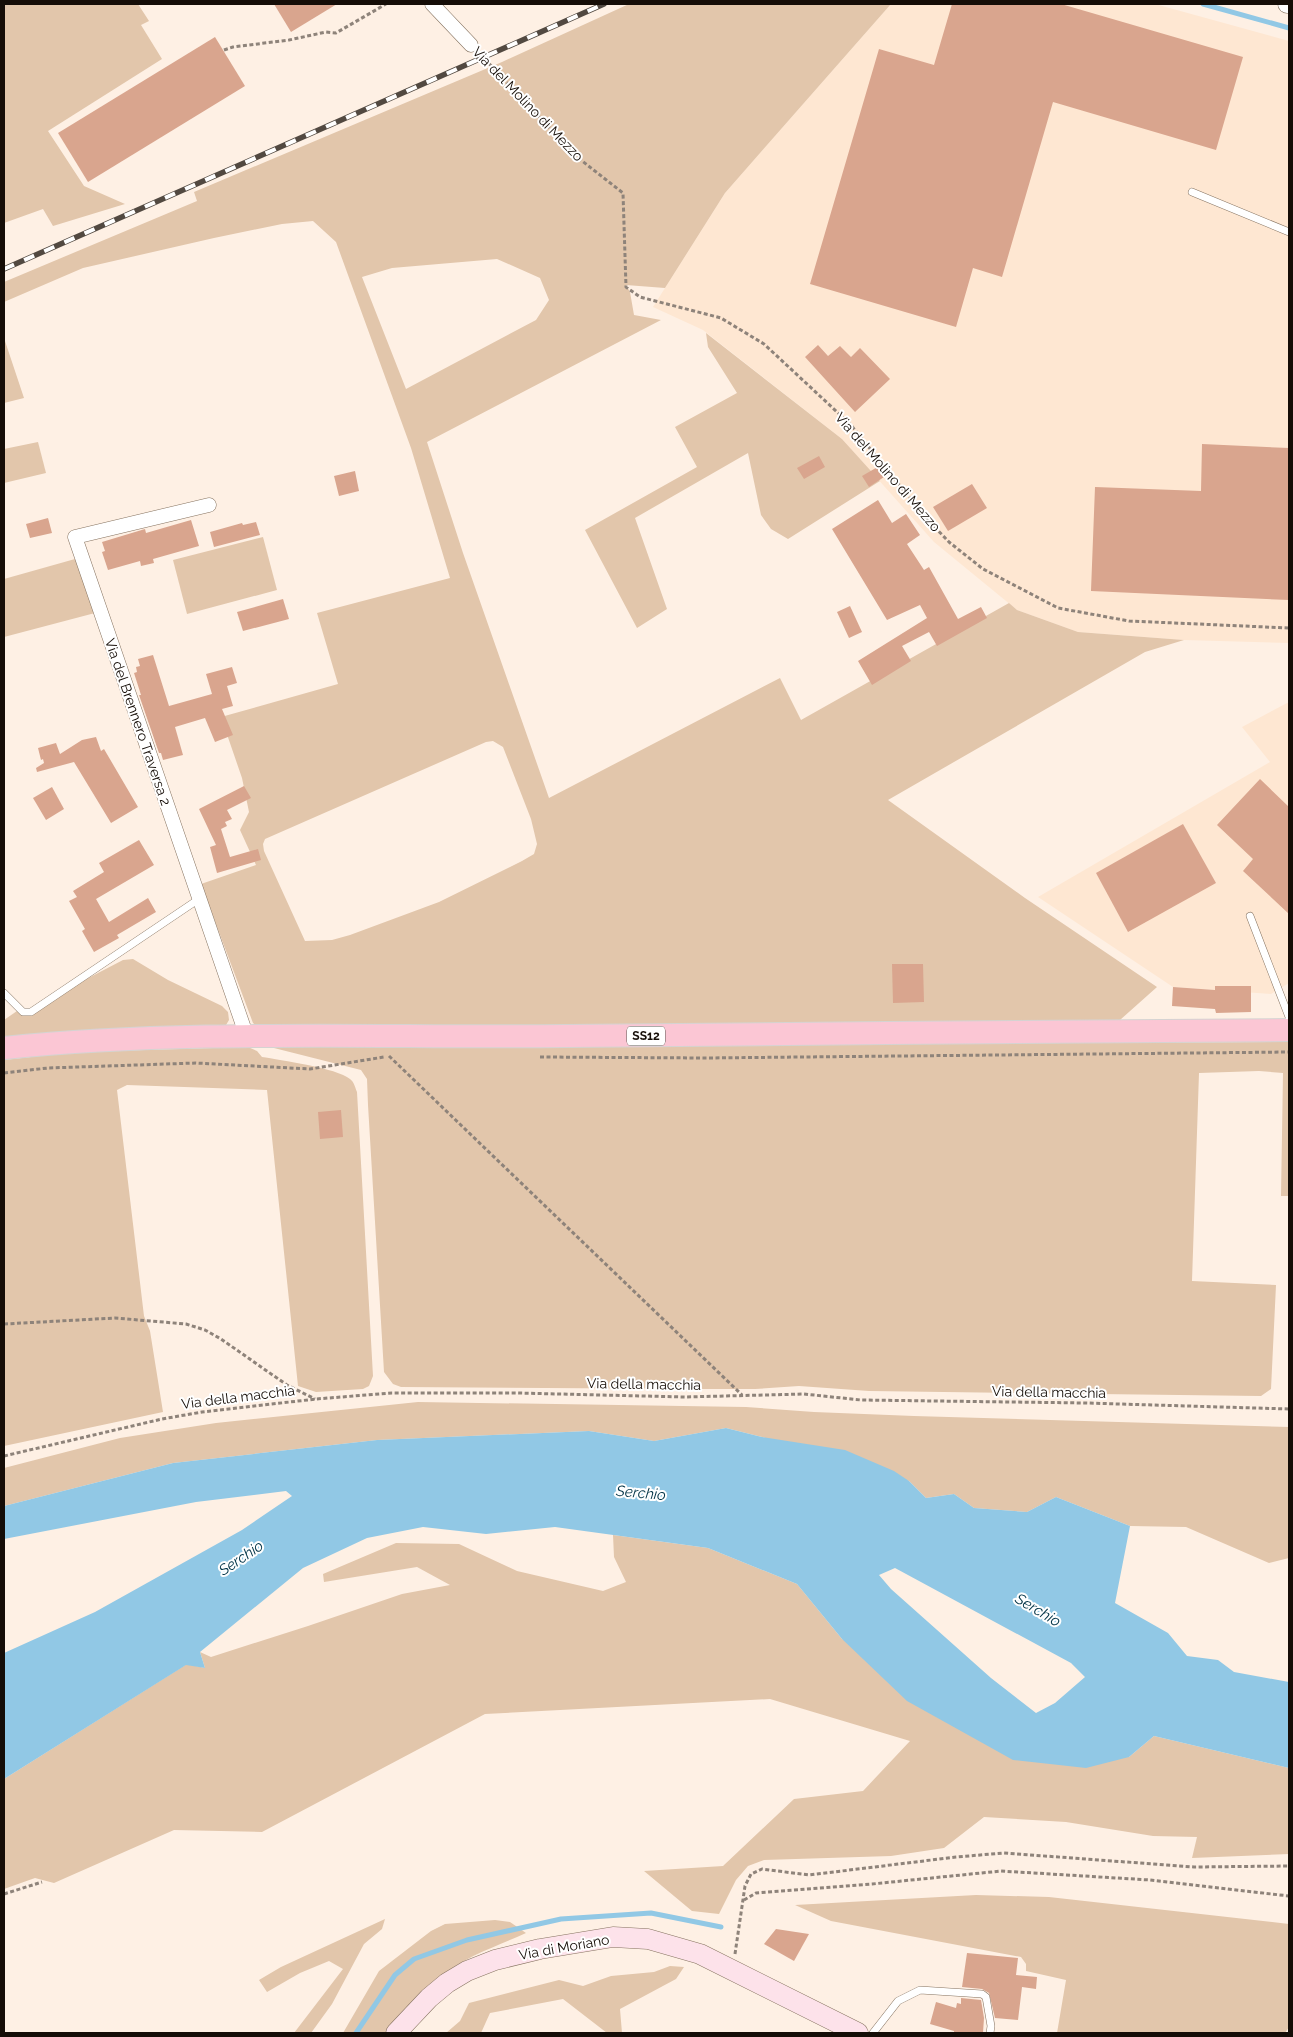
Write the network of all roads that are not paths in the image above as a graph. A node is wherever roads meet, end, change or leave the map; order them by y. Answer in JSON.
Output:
{"nodes":[{"id":1,"x":432,"y":4,"type":"edge"},
{"id":2,"x":471,"y":45,"type":"road end"},
{"id":3,"x":1192,"y":192,"type":"dead end"},
{"id":4,"x":1289,"y":232,"type":"edge"},
{"id":5,"x":209,"y":505,"type":"dead end"},
{"id":6,"x":199,"y":899,"type":"junction"},
{"id":7,"x":1250,"y":916,"type":"dead end"},
{"id":8,"x":4,"y":993,"type":"edge"},
{"id":9,"x":1289,"y":1017,"type":"edge"},
{"id":10,"x":1289,"y":1030,"type":"edge"},
{"id":11,"x":247,"y":1037,"type":"junction"},
{"id":12,"x":4,"y":1048,"type":"edge"},
{"id":13,"x":396,"y":2033,"type":"edge"},
{"id":14,"x":858,"y":2033,"type":"edge"},
{"id":15,"x":873,"y":2033,"type":"edge"},
{"id":16,"x":990,"y":2033,"type":"edge"}],
"edges":[{"from":1,"to":2,"type":"street","name":"Via del Molino di Mezzo"},
{"from":3,"to":4,"type":"lane"},
{"from":5,"to":6,"type":"street","name":"Via del Brennero Traversa 2"},
{"from":6,"to":8,"type":"lane"},
{"from":6,"to":11,"type":"street","name":"Via del Brennero Traversa 2"},
{"from":7,"to":9,"type":"lane"},
{"from":10,"to":11,"type":"main road","number":"SS12"},
{"from":11,"to":12,"type":"main road","number":"SS12"},
{"from":13,"to":14,"type":"main road","name":"Via di Moriano"},
{"from":15,"to":16,"type":"lane"}]}
